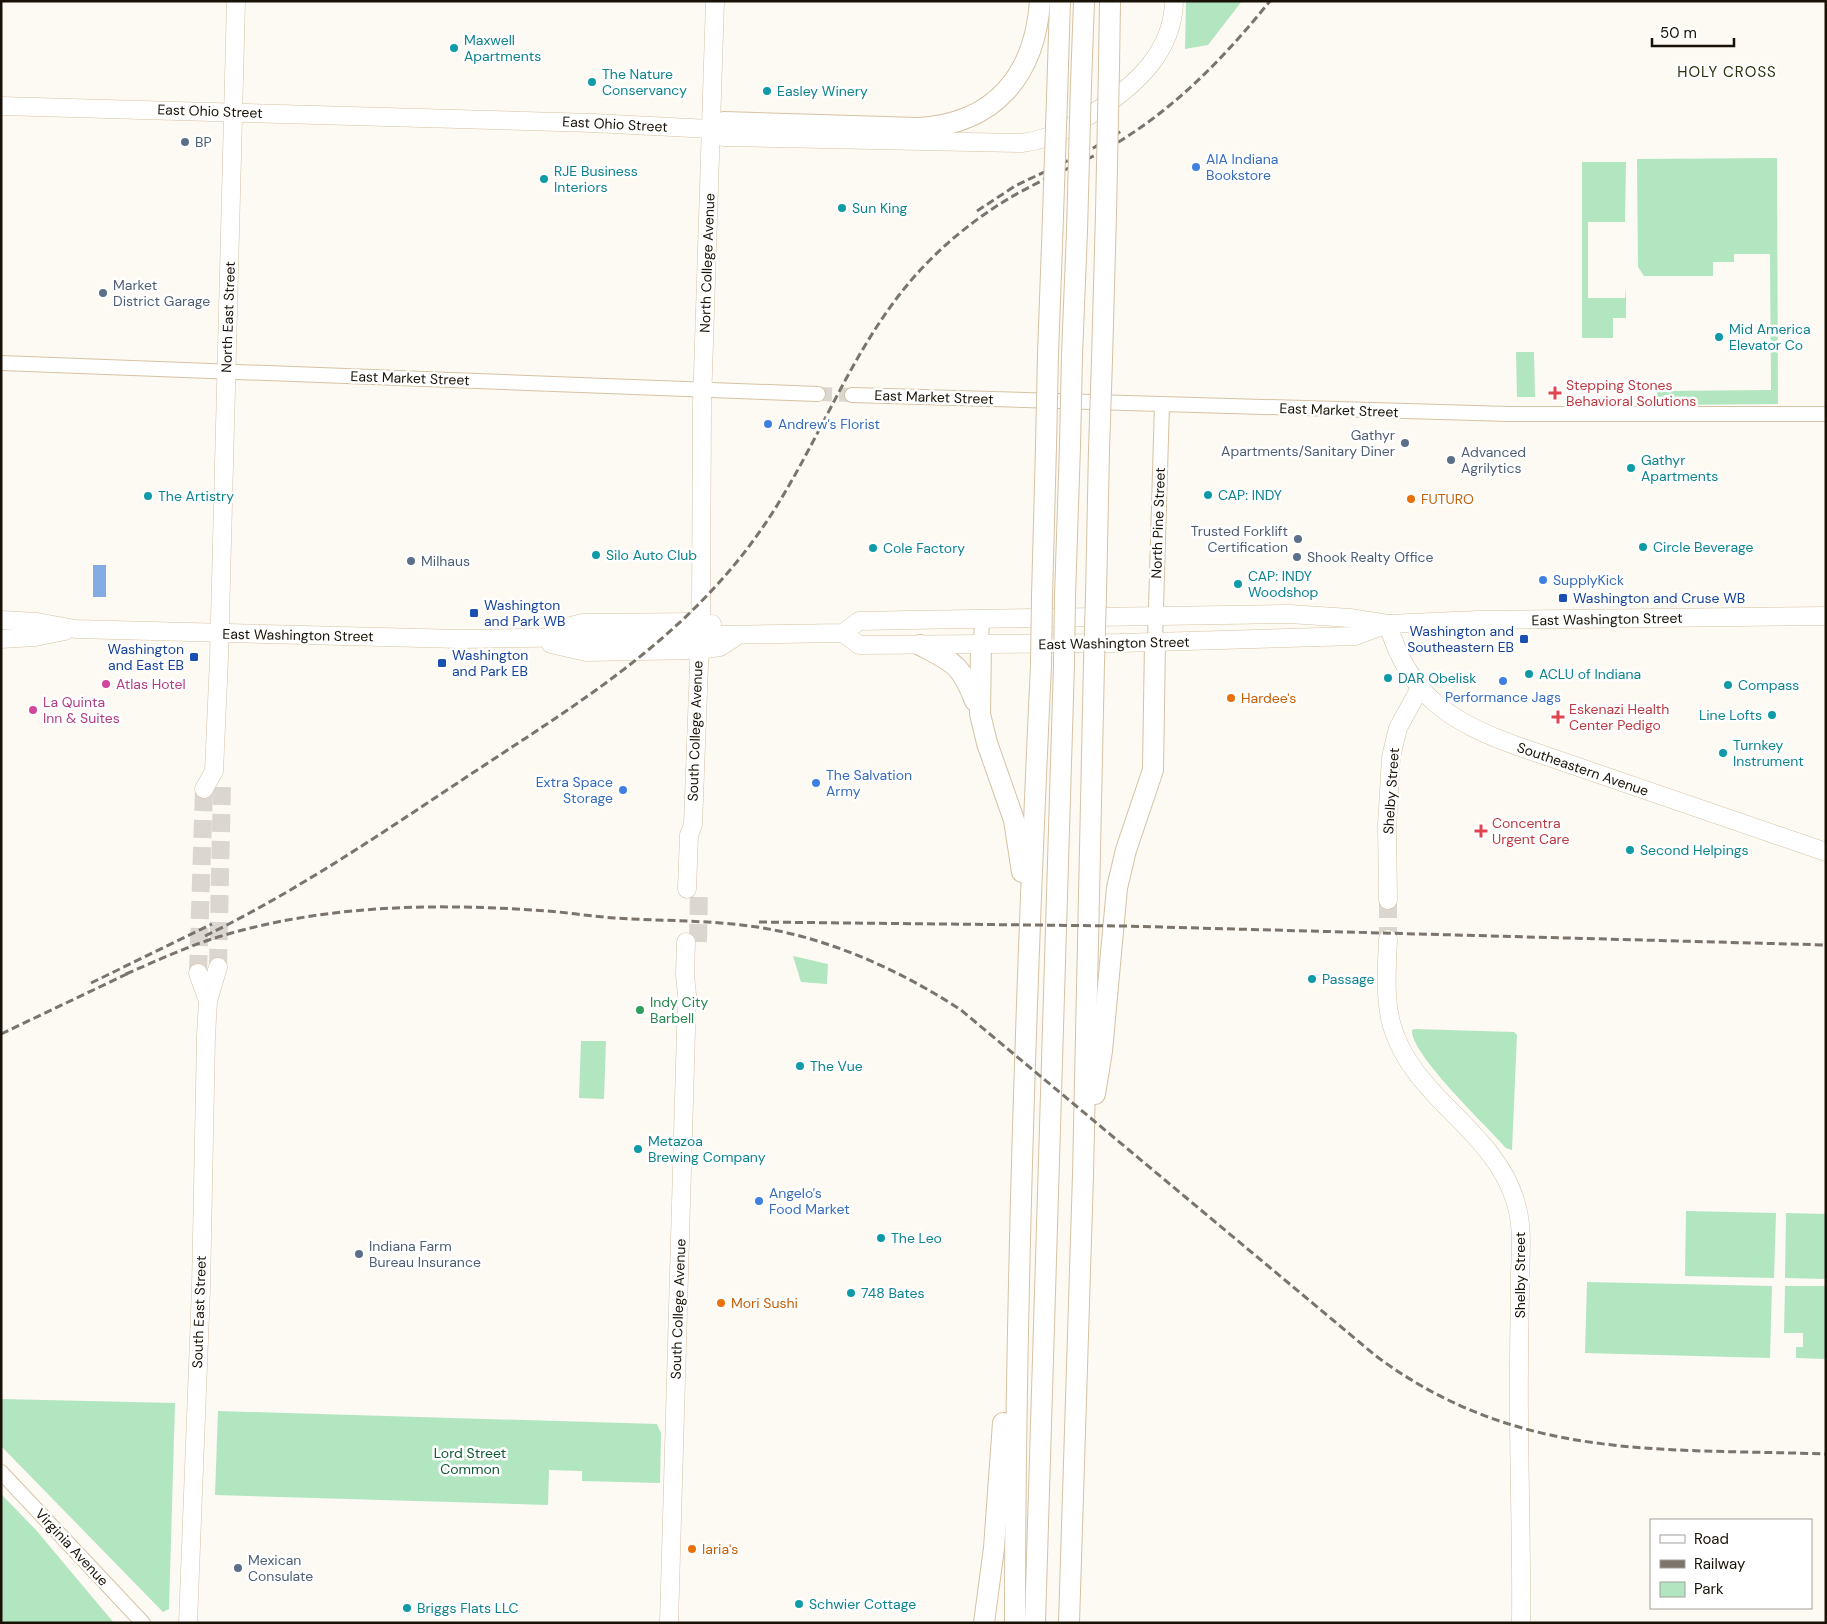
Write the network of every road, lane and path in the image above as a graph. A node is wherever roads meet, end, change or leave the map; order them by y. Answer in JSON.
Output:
{"nodes":[{"id":1,"x":236,"y":1,"type":"edge"},
{"id":2,"x":715,"y":1,"type":"edge"},
{"id":3,"x":1040,"y":1,"type":"edge"},
{"id":4,"x":1060,"y":1,"type":"edge"},
{"id":5,"x":1084,"y":1,"type":"edge"},
{"id":6,"x":1110,"y":1,"type":"edge"},
{"id":7,"x":1174,"y":1,"type":"edge"},
{"id":8,"x":1,"y":106,"type":"edge"},
{"id":9,"x":234,"y":112,"type":"junction"},
{"id":10,"x":711,"y":129,"type":"junction"},
{"id":11,"x":1,"y":363,"type":"edge"},
{"id":12,"x":226,"y":371,"type":"junction"},
{"id":13,"x":702,"y":389,"type":"junction"},
{"id":14,"x":818,"y":394,"type":"tunnel mouth"},
{"id":15,"x":852,"y":395,"type":"tunnel mouth"},
{"id":16,"x":1162,"y":404,"type":"junction"},
{"id":17,"x":1826,"y":414,"type":"edge"},
{"id":18,"x":1826,"y":616,"type":"edge"},
{"id":19,"x":1155,"y":617,"type":"junction"},
{"id":20,"x":982,"y":619,"type":"junction"},
{"id":21,"x":1,"y":620,"type":"edge"},
{"id":22,"x":1388,"y":624,"type":"junction"},
{"id":23,"x":75,"y":628,"type":"junction"},
{"id":24,"x":843,"y":633,"type":"junction"},
{"id":25,"x":220,"y":634,"type":"junction"},
{"id":26,"x":699,"y":636,"type":"junction"},
{"id":27,"x":1,"y":639,"type":"edge"},
{"id":28,"x":1155,"y":642,"type":"junction"},
{"id":29,"x":920,"y":644,"type":"junction"},
{"id":30,"x":981,"y":644,"type":"junction"},
{"id":31,"x":1420,"y":688,"type":"junction"},
{"id":32,"x":980,"y":714,"type":"junction"},
{"id":33,"x":204,"y":789,"type":"tunnel mouth"},
{"id":34,"x":1826,"y":852,"type":"edge"},
{"id":35,"x":693,"y":889,"type":"tunnel mouth"},
{"id":36,"x":1388,"y":900,"type":"tunnel mouth"},
{"id":37,"x":1388,"y":939,"type":"tunnel mouth"},
{"id":38,"x":692,"y":942,"type":"tunnel mouth"},
{"id":39,"x":218,"y":967,"type":"tunnel mouth"},
{"id":40,"x":198,"y":973,"type":"tunnel mouth"},
{"id":41,"x":1026,"y":984,"type":"junction"},
{"id":42,"x":208,"y":1001,"type":"junction"},
{"id":43,"x":1083,"y":1175,"type":"junction"},
{"id":44,"x":1018,"y":1271,"type":"junction"},
{"id":45,"x":1,"y":1472,"type":"edge"},
{"id":46,"x":143,"y":1623,"type":"edge"},
{"id":47,"x":188,"y":1623,"type":"edge"},
{"id":48,"x":669,"y":1623,"type":"edge"},
{"id":49,"x":984,"y":1623,"type":"edge"},
{"id":50,"x":1015,"y":1623,"type":"edge"},
{"id":51,"x":1035,"y":1623,"type":"edge"},
{"id":52,"x":1069,"y":1623,"type":"edge"},
{"id":53,"x":1521,"y":1623,"type":"edge"}],
"edges":[{"from":1,"to":9,"type":"main road","name":"North East Street"},
{"from":2,"to":10,"type":"main road","name":"North College Avenue"},
{"from":3,"to":10,"type":"highway"},
{"from":4,"to":41,"type":"highway","bridge":true},
{"from":5,"to":51,"type":"highway","bridge":true},
{"from":6,"to":43,"type":"highway","bridge":true},
{"from":7,"to":10,"type":"main road","name":"East Ohio Street"},
{"from":8,"to":9,"type":"main road","name":"East Ohio Street"},
{"from":9,"to":10,"type":"main road","name":"East Ohio Street"},
{"from":9,"to":12,"type":"main road","name":"North East Street"},
{"from":10,"to":13,"type":"main road","name":"North College Avenue"},
{"from":11,"to":12,"type":"street","name":"East Market Street"},
{"from":12,"to":13,"type":"street","name":"East Market Street"},
{"from":12,"to":25,"type":"main road","name":"North East Street"},
{"from":13,"to":14,"type":"street","name":"East Market Street"},
{"from":13,"to":26,"type":"main road","name":"North College Avenue"},
{"from":15,"to":16,"type":"street","name":"East Market Street"},
{"from":16,"to":17,"type":"street","name":"East Market Street"},
{"from":16,"to":19,"type":"street","name":"North Pine Street"},
{"from":18,"to":22,"type":"main road","name":"East Washington Street"},
{"from":19,"to":20,"type":"main road","name":"East Washington Street"},
{"from":19,"to":22,"type":"main road","name":"East Washington Street"},
{"from":19,"to":28,"type":"street","name":"North Pine Street"},
{"from":20,"to":24,"type":"main road","name":"East Washington Street"},
{"from":20,"to":30,"type":"street"},
{"from":21,"to":23,"type":"main road","name":"East Washington Street"},
{"from":22,"to":28,"type":"main road","name":"East Washington Street"},
{"from":22,"to":31,"type":"main road","name":"Southeastern Avenue"},
{"from":23,"to":25,"type":"main road","name":"East Washington Street"},
{"from":23,"to":27,"type":"main road","name":"East Washington Street"},
{"from":24,"to":26,"type":"main road","name":"East Washington Street"},
{"from":24,"to":29,"type":"main road","name":"East Washington Street"},
{"from":25,"to":26,"type":"main road","name":"East Washington Street"},
{"from":25,"to":33,"type":"main road"},
{"from":26,"to":35,"type":"main road","name":"South College Avenue"},
{"from":28,"to":30,"type":"main road","name":"East Washington Street"},
{"from":28,"to":43,"type":"highway"},
{"from":29,"to":30,"type":"main road","name":"East Washington Street"},
{"from":29,"to":32,"type":"highway"},
{"from":30,"to":32,"type":"highway"},
{"from":31,"to":34,"type":"main road","name":"Southeastern Avenue"},
{"from":31,"to":36,"type":"main road","name":"Shelby Street"},
{"from":32,"to":41,"type":"highway"},
{"from":37,"to":53,"type":"main road","name":"Shelby Street"},
{"from":38,"to":48,"type":"main road","name":"South College Avenue"},
{"from":39,"to":42,"type":"main road","name":"South East Street"},
{"from":40,"to":42,"type":"main road","name":"South East Street"},
{"from":41,"to":44,"type":"highway"},
{"from":42,"to":47,"type":"main road","name":"South East Street"},
{"from":43,"to":52,"type":"highway"},
{"from":44,"to":49,"type":"highway"},
{"from":44,"to":50,"type":"highway"},
{"from":45,"to":46,"type":"street","name":"Virginia Avenue"}]}
